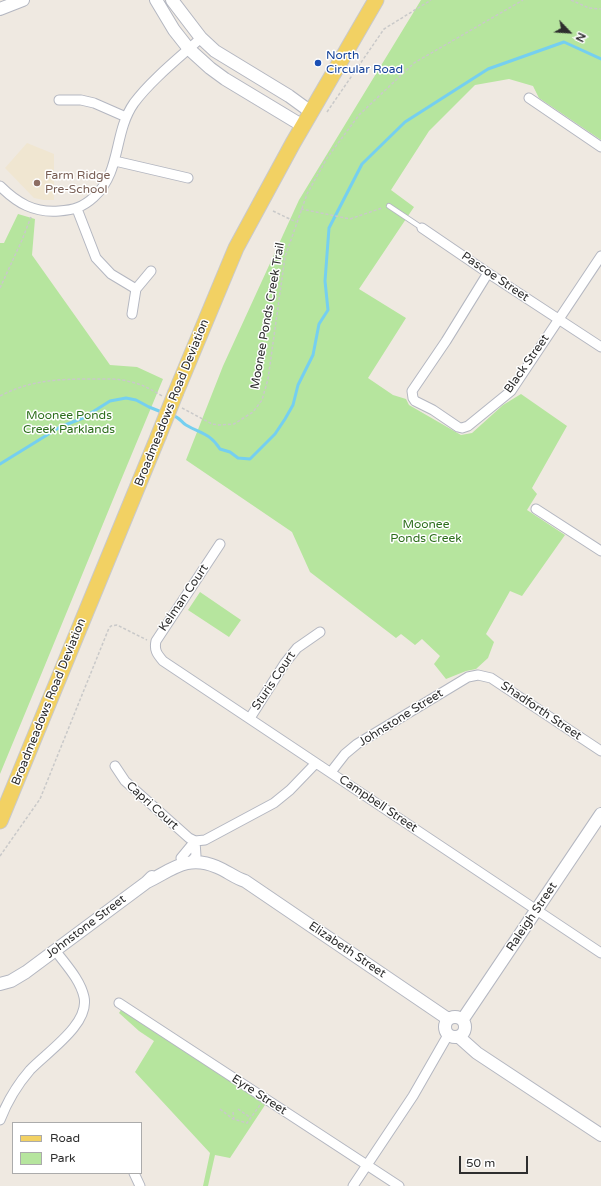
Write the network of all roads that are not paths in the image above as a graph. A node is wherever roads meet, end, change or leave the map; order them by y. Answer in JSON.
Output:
{"nodes":[{"id":1,"x":23,"y":0,"type":"edge"},
{"id":2,"x":156,"y":0,"type":"edge"},
{"id":3,"x":172,"y":0,"type":"edge"},
{"id":4,"x":376,"y":0,"type":"edge"},
{"id":5,"x":0,"y":9,"type":"edge"},
{"id":6,"x":202,"y":38,"type":"junction"},
{"id":7,"x":189,"y":49,"type":"junction"},
{"id":8,"x":252,"y":74,"type":"junction"},
{"id":9,"x":244,"y":90,"type":"junction"},
{"id":10,"x":529,"y":98,"type":"dead end"},
{"id":11,"x":59,"y":100,"type":"dead end"},
{"id":12,"x":311,"y":112,"type":"junction"},
{"id":13,"x":126,"y":117,"type":"junction"},
{"id":14,"x":303,"y":126,"type":"junction"},
{"id":15,"x":601,"y":147,"type":"edge"},
{"id":16,"x":115,"y":161,"type":"junction"},
{"id":17,"x":188,"y":178,"type":"dead end"},
{"id":18,"x":0,"y":186,"type":"edge"},
{"id":19,"x":389,"y":206,"type":"road end"},
{"id":20,"x":77,"y":209,"type":"junction"},
{"id":21,"x":422,"y":228,"type":"joint"},
{"id":22,"x":601,"y":256,"type":"edge"},
{"id":23,"x":151,"y":271,"type":"dead end"},
{"id":24,"x":488,"y":273,"type":"junction"},
{"id":25,"x":136,"y":289,"type":"junction"},
{"id":26,"x":132,"y":314,"type":"dead end"},
{"id":27,"x":559,"y":319,"type":"junction"},
{"id":28,"x":601,"y":347,"type":"edge"},
{"id":29,"x":536,"y":508,"type":"dead end"},
{"id":30,"x":220,"y":544,"type":"dead end"},
{"id":31,"x":601,"y":551,"type":"edge"},
{"id":32,"x":320,"y":632,"type":"dead end"},
{"id":33,"x":157,"y":653,"type":"joint"},
{"id":34,"x":478,"y":675,"type":"joint"},
{"id":35,"x":250,"y":718,"type":"junction"},
{"id":36,"x":601,"y":751,"type":"edge"},
{"id":37,"x":316,"y":763,"type":"junction"},
{"id":38,"x":115,"y":766,"type":"dead end"},
{"id":39,"x":331,"y":772,"type":"junction"},
{"id":40,"x":601,"y":814,"type":"edge"},
{"id":41,"x":0,"y":821,"type":"edge"},
{"id":42,"x":195,"y":841,"type":"junction"},
{"id":43,"x":189,"y":859,"type":"junction"},
{"id":44,"x":537,"y":910,"type":"junction"},
{"id":45,"x":55,"y":950,"type":"junction"},
{"id":46,"x":601,"y":953,"type":"edge"},
{"id":47,"x":26,"y":972,"type":"junction"},
{"id":48,"x":0,"y":984,"type":"edge"},
{"id":49,"x":0,"y":992,"type":"edge"},
{"id":50,"x":119,"y":1003,"type":"dead end"},
{"id":51,"x":448,"y":1019,"type":"junction"},
{"id":52,"x":463,"y":1019,"type":"junction"},
{"id":53,"x":454,"y":1036,"type":"junction"},
{"id":54,"x":0,"y":1120,"type":"edge"},
{"id":55,"x":601,"y":1136,"type":"edge"},
{"id":56,"x":367,"y":1165,"type":"junction"},
{"id":57,"x":134,"y":1174,"type":"edge"},
{"id":58,"x":140,"y":1186,"type":"edge"},
{"id":59,"x":353,"y":1186,"type":"edge"},
{"id":60,"x":399,"y":1186,"type":"edge"}],
"edges":[{"from":1,"to":5,"type":"street"},
{"from":2,"to":7,"type":"street"},
{"from":3,"to":6,"type":"street"},
{"from":4,"to":12,"type":"main road","name":"Broadmeadows Road Deviation"},
{"from":6,"to":7,"type":"street"},
{"from":6,"to":8,"type":"street"},
{"from":7,"to":9,"type":"street"},
{"from":7,"to":13,"type":"street"},
{"from":8,"to":9,"type":"street"},
{"from":8,"to":12,"type":"street"},
{"from":9,"to":14,"type":"street"},
{"from":10,"to":15,"type":"street"},
{"from":11,"to":13,"type":"street"},
{"from":12,"to":14,"type":"main road","name":"Broadmeadows Road Deviation"},
{"from":13,"to":16,"type":"street"},
{"from":14,"to":41,"type":"main road","name":"Broadmeadows Road Deviation","bridge":true},
{"from":16,"to":17,"type":"street"},
{"from":16,"to":20,"type":"street"},
{"from":18,"to":20,"type":"street"},
{"from":19,"to":21,"type":"lane","name":"Pascoe Street"},
{"from":20,"to":25,"type":"street"},
{"from":21,"to":24,"type":"street","name":"Pascoe Street"},
{"from":22,"to":27,"type":"street","name":"Black Street"},
{"from":23,"to":25,"type":"street"},
{"from":24,"to":27,"type":"street","name":"Pascoe Street"},
{"from":24,"to":27,"type":"street","name":"Black Street"},
{"from":25,"to":26,"type":"street"},
{"from":27,"to":28,"type":"street","name":"Pascoe Street"},
{"from":29,"to":31,"type":"street"},
{"from":30,"to":33,"type":"street","name":"Kelman Court"},
{"from":32,"to":35,"type":"street","name":"Sturis Court"},
{"from":33,"to":35,"type":"street","name":"Campbell Street"},
{"from":34,"to":36,"type":"street","name":"Shadforth Street"},
{"from":34,"to":39,"type":"street","name":"Johnstone Street"},
{"from":35,"to":37,"type":"street","name":"Campbell Street"},
{"from":37,"to":39,"type":"street","name":"Campbell Street"},
{"from":37,"to":42,"type":"street"},
{"from":38,"to":42,"type":"street","name":"Capri Court"},
{"from":39,"to":44,"type":"street","name":"Campbell Street"},
{"from":40,"to":44,"type":"street","name":"Raleigh Street"},
{"from":42,"to":43,"type":"street","name":"Johnstone Street"},
{"from":42,"to":43,"type":"street"},
{"from":43,"to":45,"type":"street","name":"Johnstone Street"},
{"from":43,"to":51,"type":"street","name":"Elizabeth Street"},
{"from":44,"to":46,"type":"street","name":"Campbell Street"},
{"from":44,"to":52,"type":"street","name":"Raleigh Street"},
{"from":45,"to":47,"type":"street","name":"Johnstone Street"},
{"from":45,"to":54,"type":"street"},
{"from":47,"to":48,"type":"street","name":"Johnstone Street"},
{"from":47,"to":49,"type":"street","name":"Johnstone Street"},
{"from":50,"to":56,"type":"street","name":"Eyre Street"},
{"from":51,"to":52,"type":"street"},
{"from":51,"to":53,"type":"street"},
{"from":52,"to":53,"type":"street"},
{"from":53,"to":55,"type":"street"},
{"from":53,"to":56,"type":"street"},
{"from":56,"to":59,"type":"street"},
{"from":56,"to":60,"type":"street","name":"Eyre Street"},
{"from":57,"to":58,"type":"street"}]}
